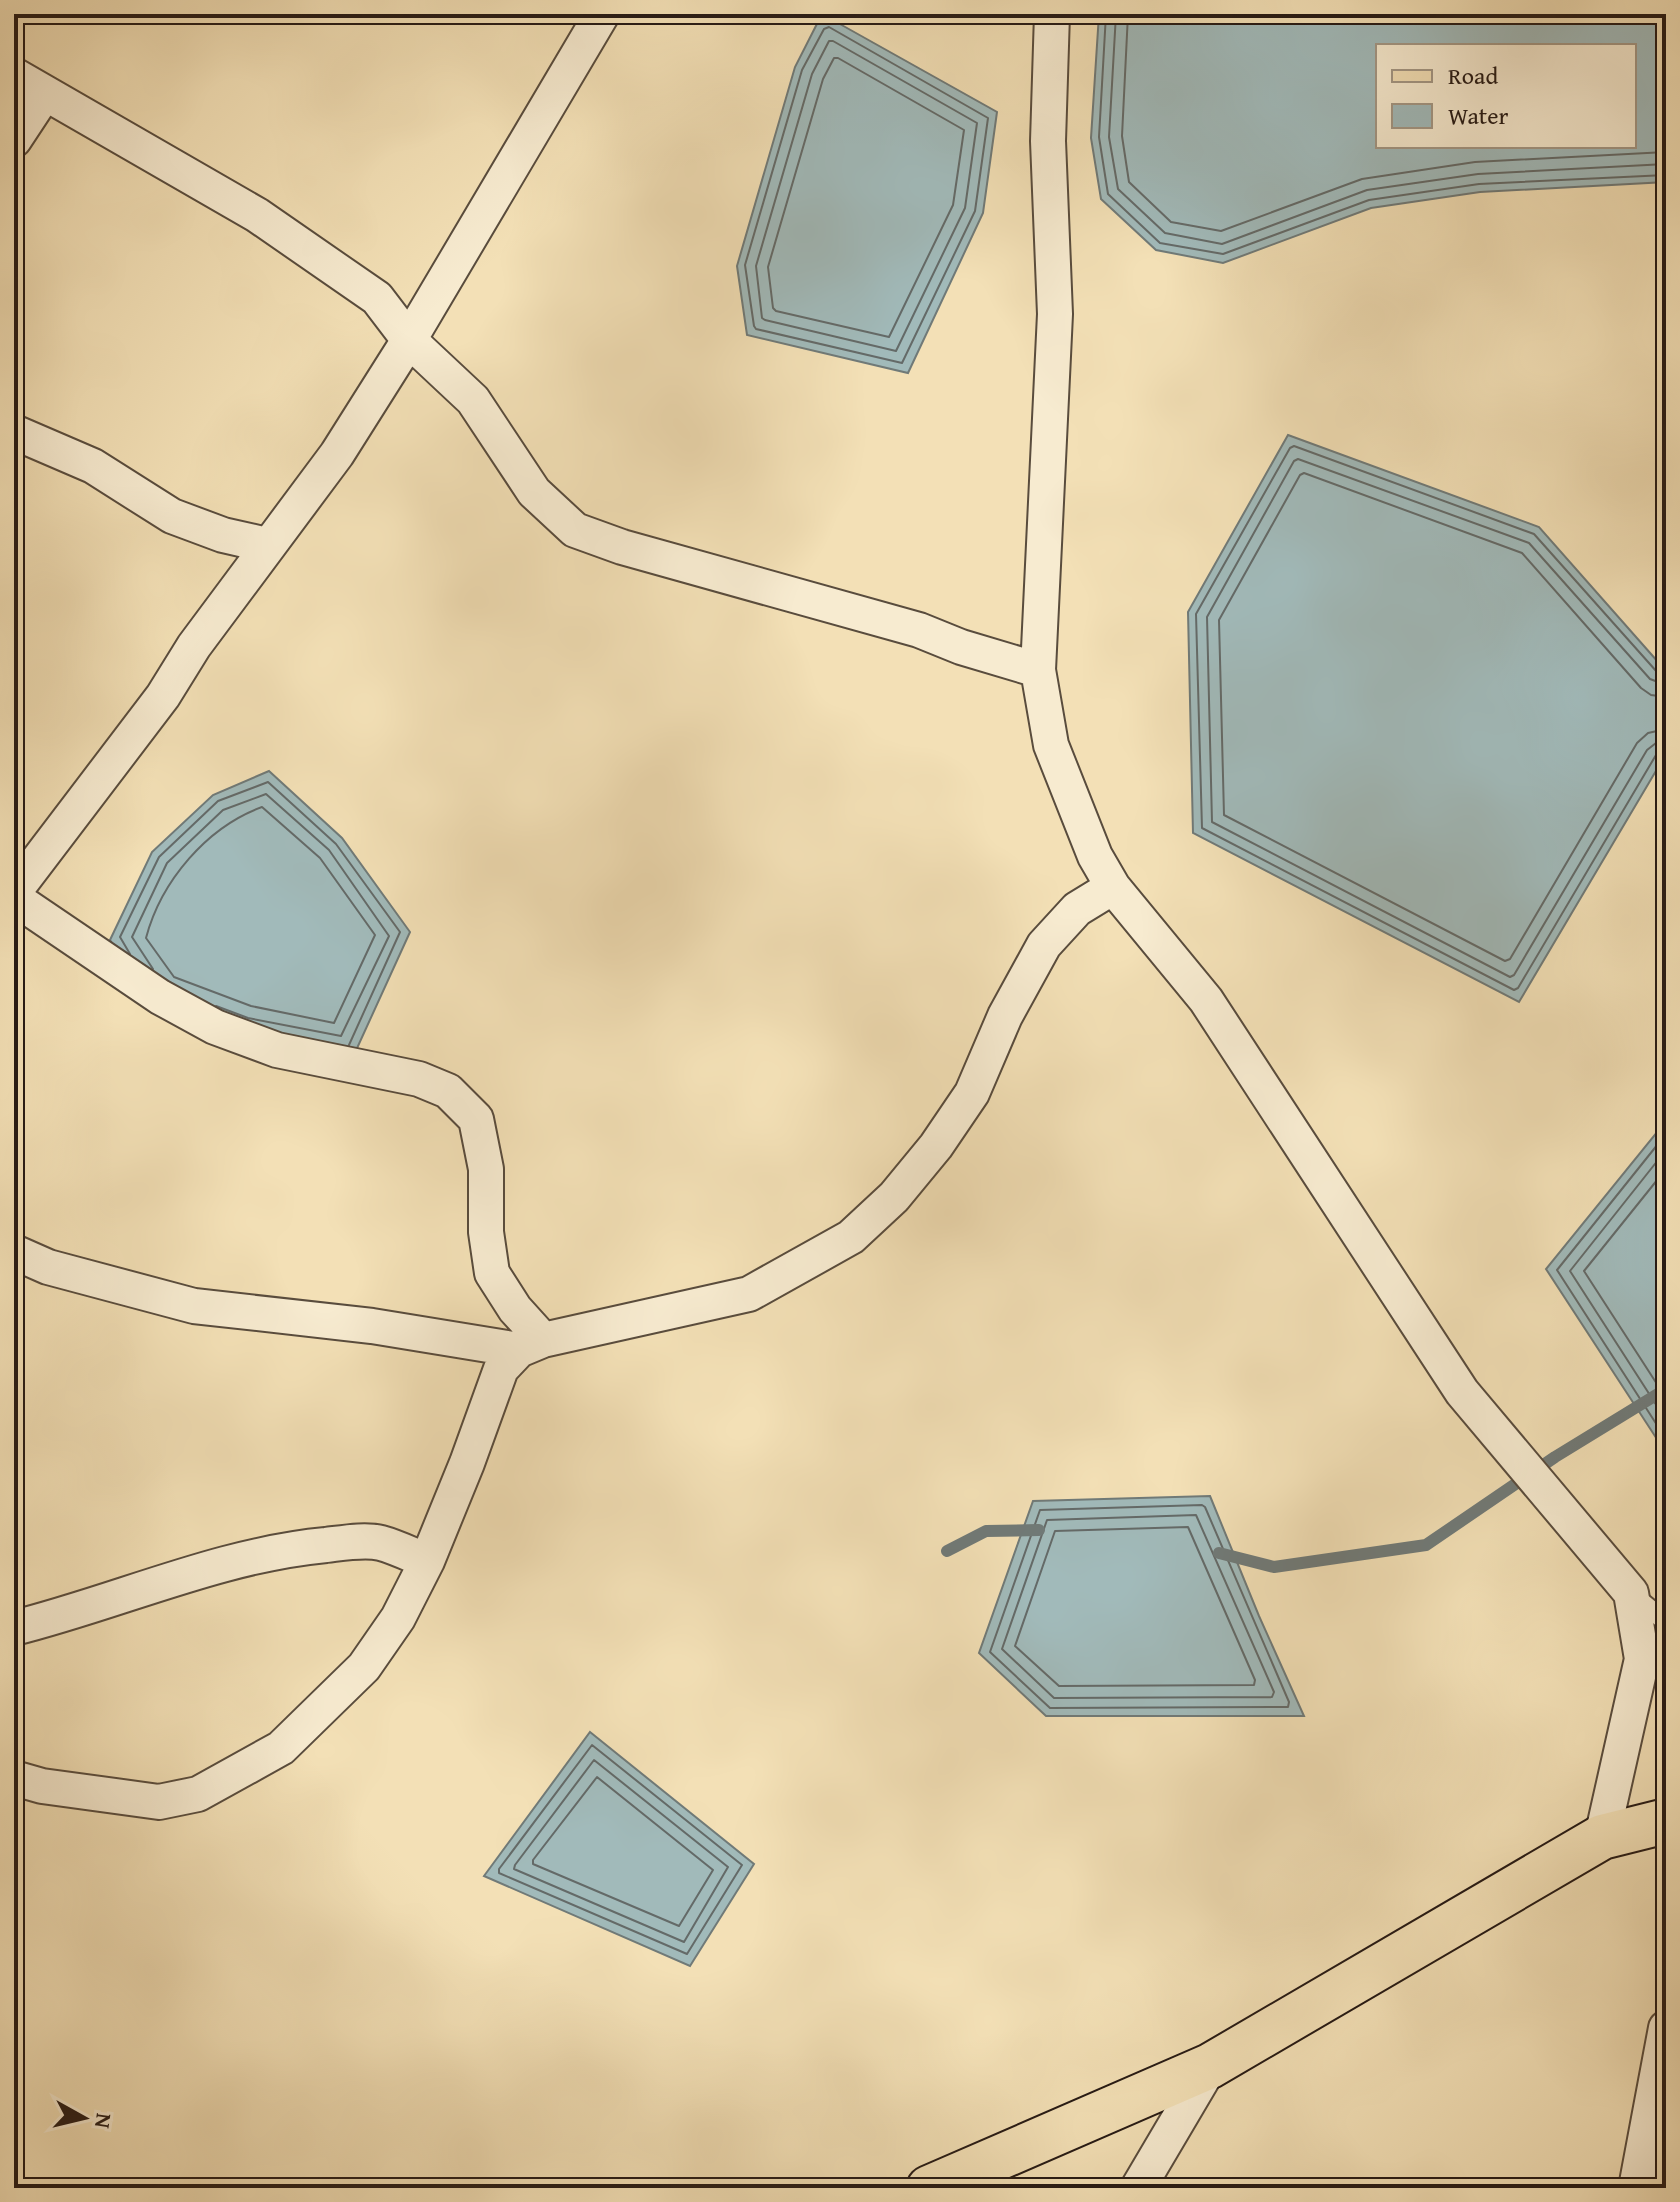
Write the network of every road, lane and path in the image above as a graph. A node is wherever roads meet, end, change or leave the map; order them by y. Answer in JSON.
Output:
{"nodes":[{"id":1,"x":602,"y":14,"type":"edge"},
{"id":2,"x":1052,"y":14,"type":"edge"},
{"id":3,"x":14,"y":75,"type":"edge"},
{"id":4,"x":45,"y":93,"type":"junction"},
{"id":5,"x":14,"y":140,"type":"edge"},
{"id":6,"x":409,"y":340,"type":"junction"},
{"id":7,"x":14,"y":432,"type":"edge"},
{"id":8,"x":267,"y":545,"type":"junction"},
{"id":9,"x":1038,"y":670,"type":"junction"},
{"id":10,"x":1113,"y":887,"type":"junction"},
{"id":11,"x":14,"y":895,"type":"edge"},
{"id":12,"x":14,"y":1252,"type":"edge"},
{"id":13,"x":531,"y":1345,"type":"junction"},
{"id":14,"x":427,"y":1561,"type":"junction"},
{"id":15,"x":1631,"y":1593,"type":"junction"},
{"id":16,"x":1666,"y":1622,"type":"edge"},
{"id":17,"x":14,"y":1628,"type":"edge"},
{"id":18,"x":14,"y":1778,"type":"edge"},
{"id":19,"x":1666,"y":1821,"type":"edge"},
{"id":20,"x":1602,"y":1837,"type":"junction"},
{"id":21,"x":1666,"y":2028,"type":"edge"},
{"id":22,"x":1210,"y":2066,"type":"junction"},
{"id":23,"x":929,"y":2188,"type":"edge"},
{"id":24,"x":1138,"y":2188,"type":"edge"},
{"id":25,"x":1636,"y":2188,"type":"edge"}],
"edges":[{"from":1,"to":6,"type":"street"},
{"from":2,"to":9,"type":"street"},
{"from":3,"to":4,"type":"street"},
{"from":4,"to":5,"type":"street"},
{"from":4,"to":6,"type":"street"},
{"from":6,"to":8,"type":"street"},
{"from":6,"to":9,"type":"street"},
{"from":7,"to":8,"type":"street"},
{"from":8,"to":11,"type":"street"},
{"from":9,"to":10,"type":"street"},
{"from":10,"to":13,"type":"street"},
{"from":10,"to":15,"type":"street"},
{"from":11,"to":13,"type":"street"},
{"from":12,"to":13,"type":"street"},
{"from":13,"to":14,"type":"street"},
{"from":14,"to":17,"type":"street"},
{"from":14,"to":18,"type":"street"},
{"from":15,"to":16,"type":"lane"},
{"from":15,"to":20,"type":"street"},
{"from":19,"to":20,"type":"main road"},
{"from":20,"to":22,"type":"main road"},
{"from":21,"to":25,"type":"street"},
{"from":22,"to":23,"type":"main road"},
{"from":22,"to":24,"type":"street"}]}
